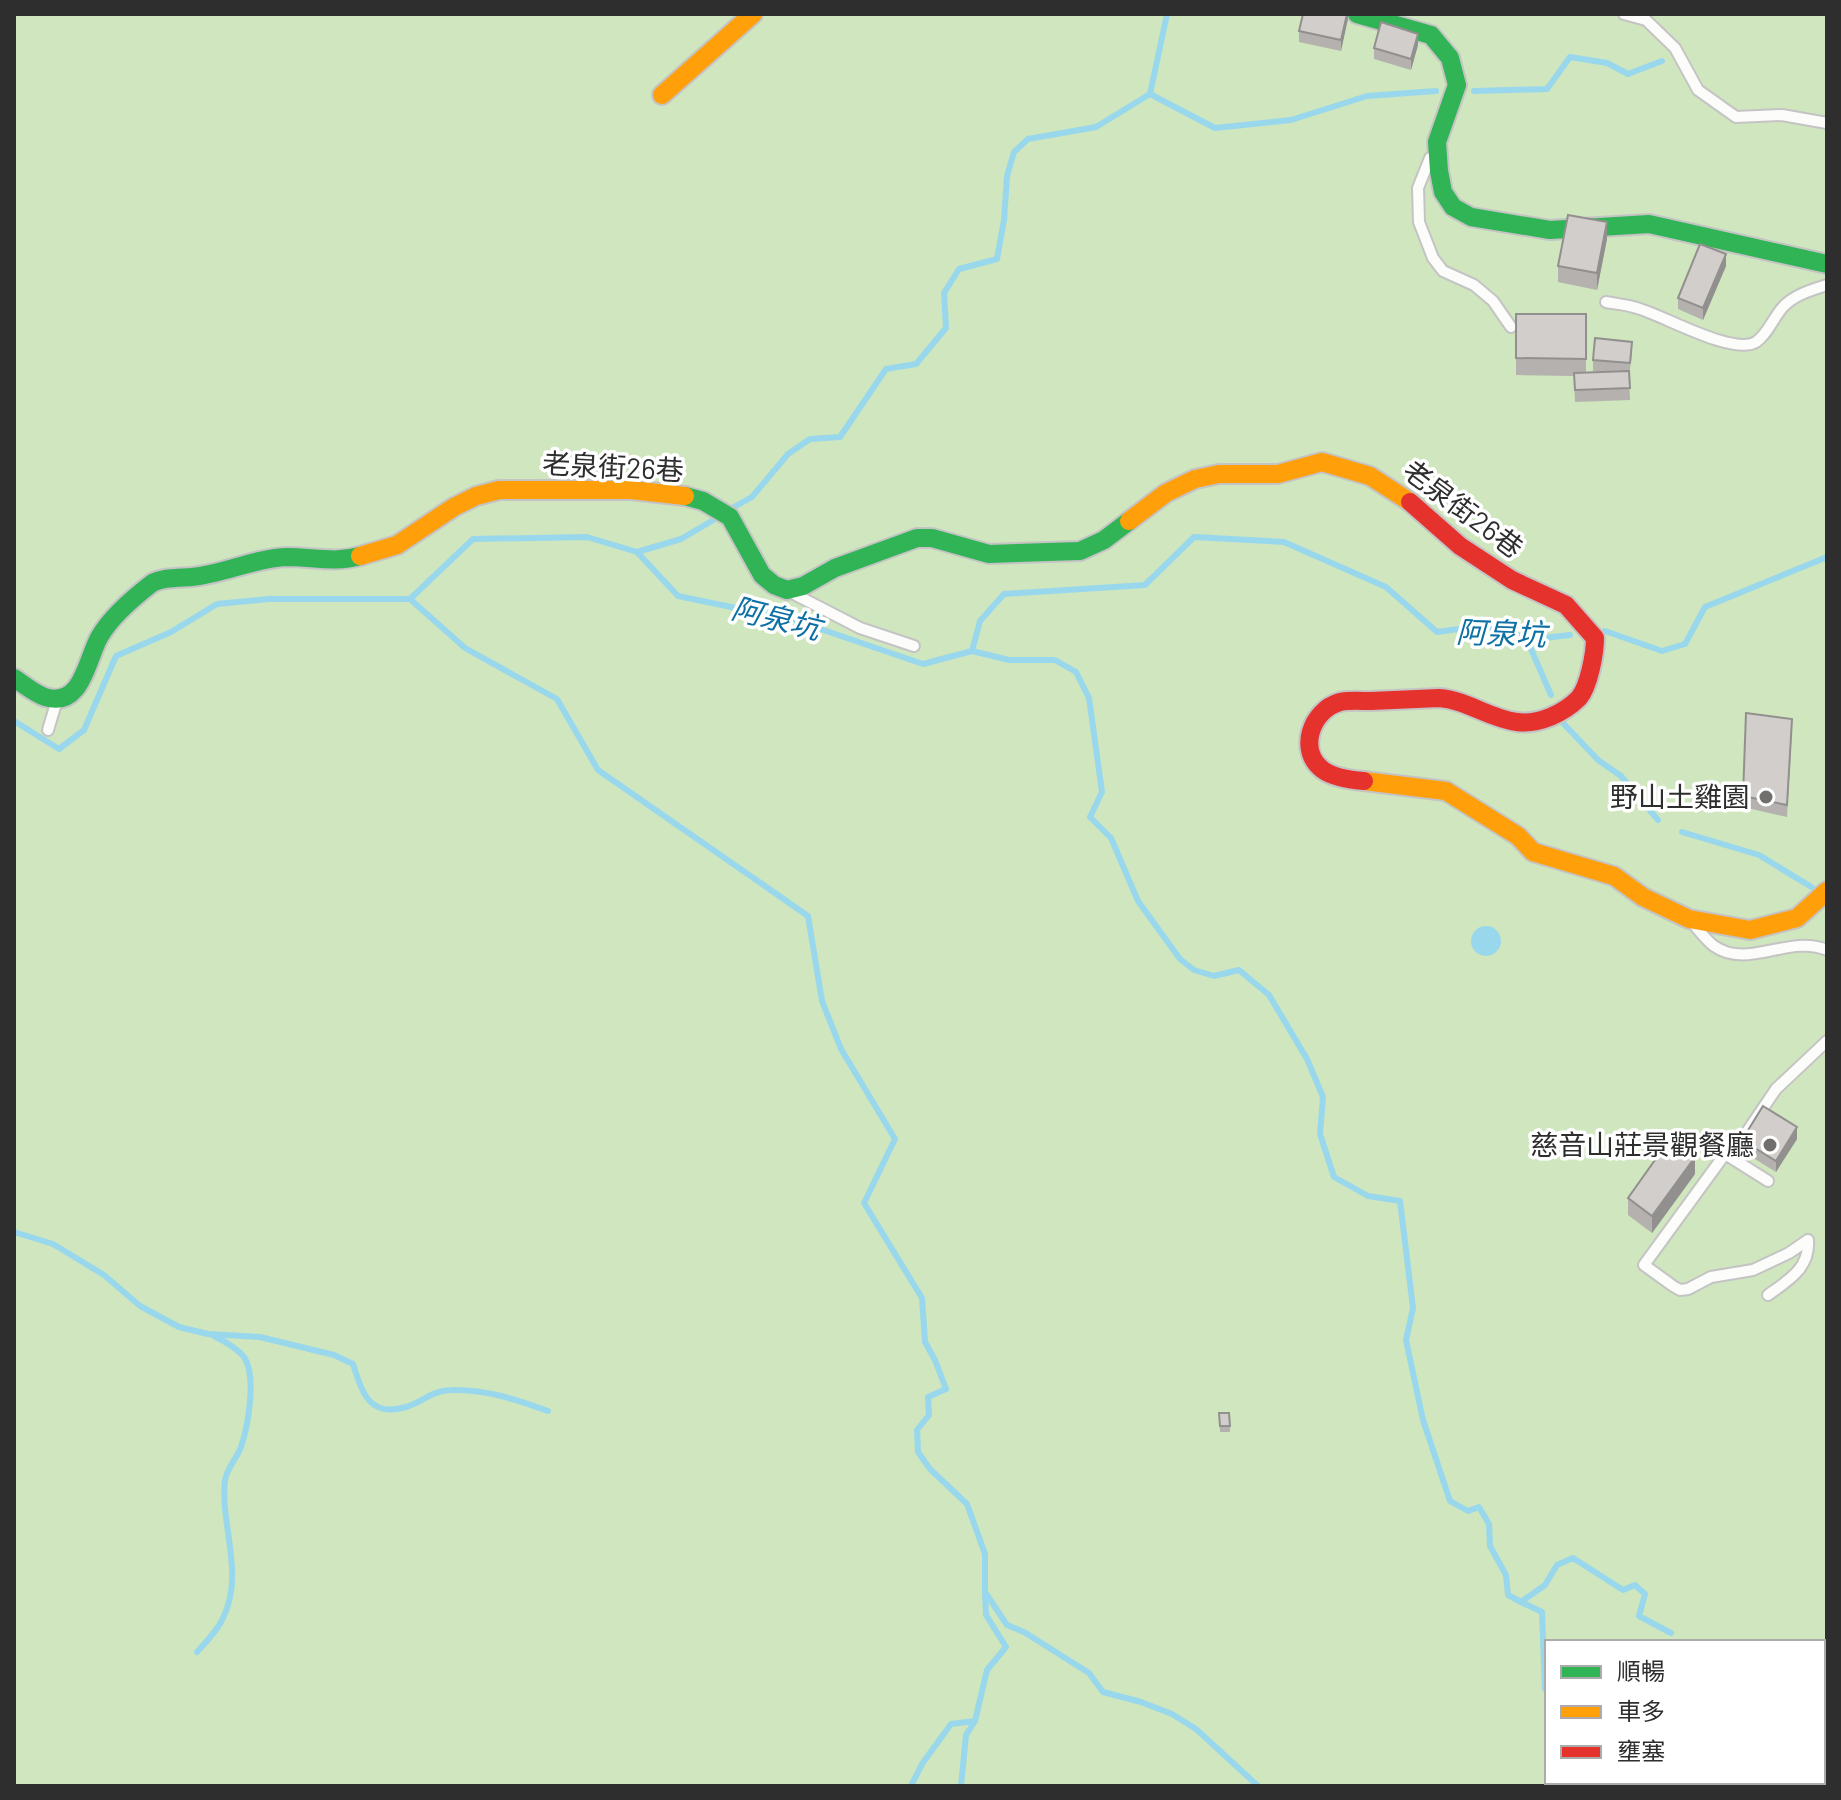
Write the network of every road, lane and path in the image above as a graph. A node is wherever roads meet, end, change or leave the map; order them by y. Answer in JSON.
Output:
{"nodes":[{"id":1,"x":753,"y":14,"type":"edge"},
{"id":2,"x":1357,"y":14,"type":"edge"},
{"id":3,"x":1624,"y":14,"type":"edge"},
{"id":4,"x":662,"y":95,"type":"dead end"},
{"id":5,"x":1827,"y":123,"type":"edge"},
{"id":6,"x":1437,"y":142,"type":"junction"},
{"id":7,"x":1827,"y":264,"type":"edge"},
{"id":8,"x":1827,"y":285,"type":"edge"},
{"id":9,"x":1606,"y":302,"type":"dead end"},
{"id":10,"x":1511,"y":327,"type":"dead end"},
{"id":11,"x":787,"y":590,"type":"junction"},
{"id":12,"x":914,"y":646,"type":"dead end"},
{"id":13,"x":14,"y":678,"type":"edge"},
{"id":14,"x":57,"y":698,"type":"junction"},
{"id":15,"x":48,"y":730,"type":"dead end"},
{"id":16,"x":1827,"y":891,"type":"edge"},
{"id":17,"x":1689,"y":919,"type":"junction"},
{"id":18,"x":1827,"y":950,"type":"edge"},
{"id":19,"x":1827,"y":1041,"type":"edge"},
{"id":20,"x":1730,"y":1157,"type":"junction"},
{"id":21,"x":1768,"y":1181,"type":"dead end"},
{"id":22,"x":1768,"y":1295,"type":"dead end"}],
"edges":[{"from":1,"to":4,"type":"street"},
{"from":2,"to":6,"type":"street"},
{"from":3,"to":5,"type":"lane"},
{"from":6,"to":7,"type":"street"},
{"from":6,"to":10,"type":"lane"},
{"from":8,"to":9,"type":"lane"},
{"from":11,"to":12,"type":"lane"},
{"from":11,"to":14,"type":"street","name":"老泉街26巷"},
{"from":11,"to":17,"type":"street","name":"老泉街26巷"},
{"from":13,"to":14,"type":"street"},
{"from":14,"to":15,"type":"lane"},
{"from":16,"to":17,"type":"street","name":"老泉街26巷"},
{"from":17,"to":18,"type":"lane"},
{"from":19,"to":20,"type":"lane"},
{"from":20,"to":21,"type":"lane"},
{"from":20,"to":22,"type":"lane"}]}
